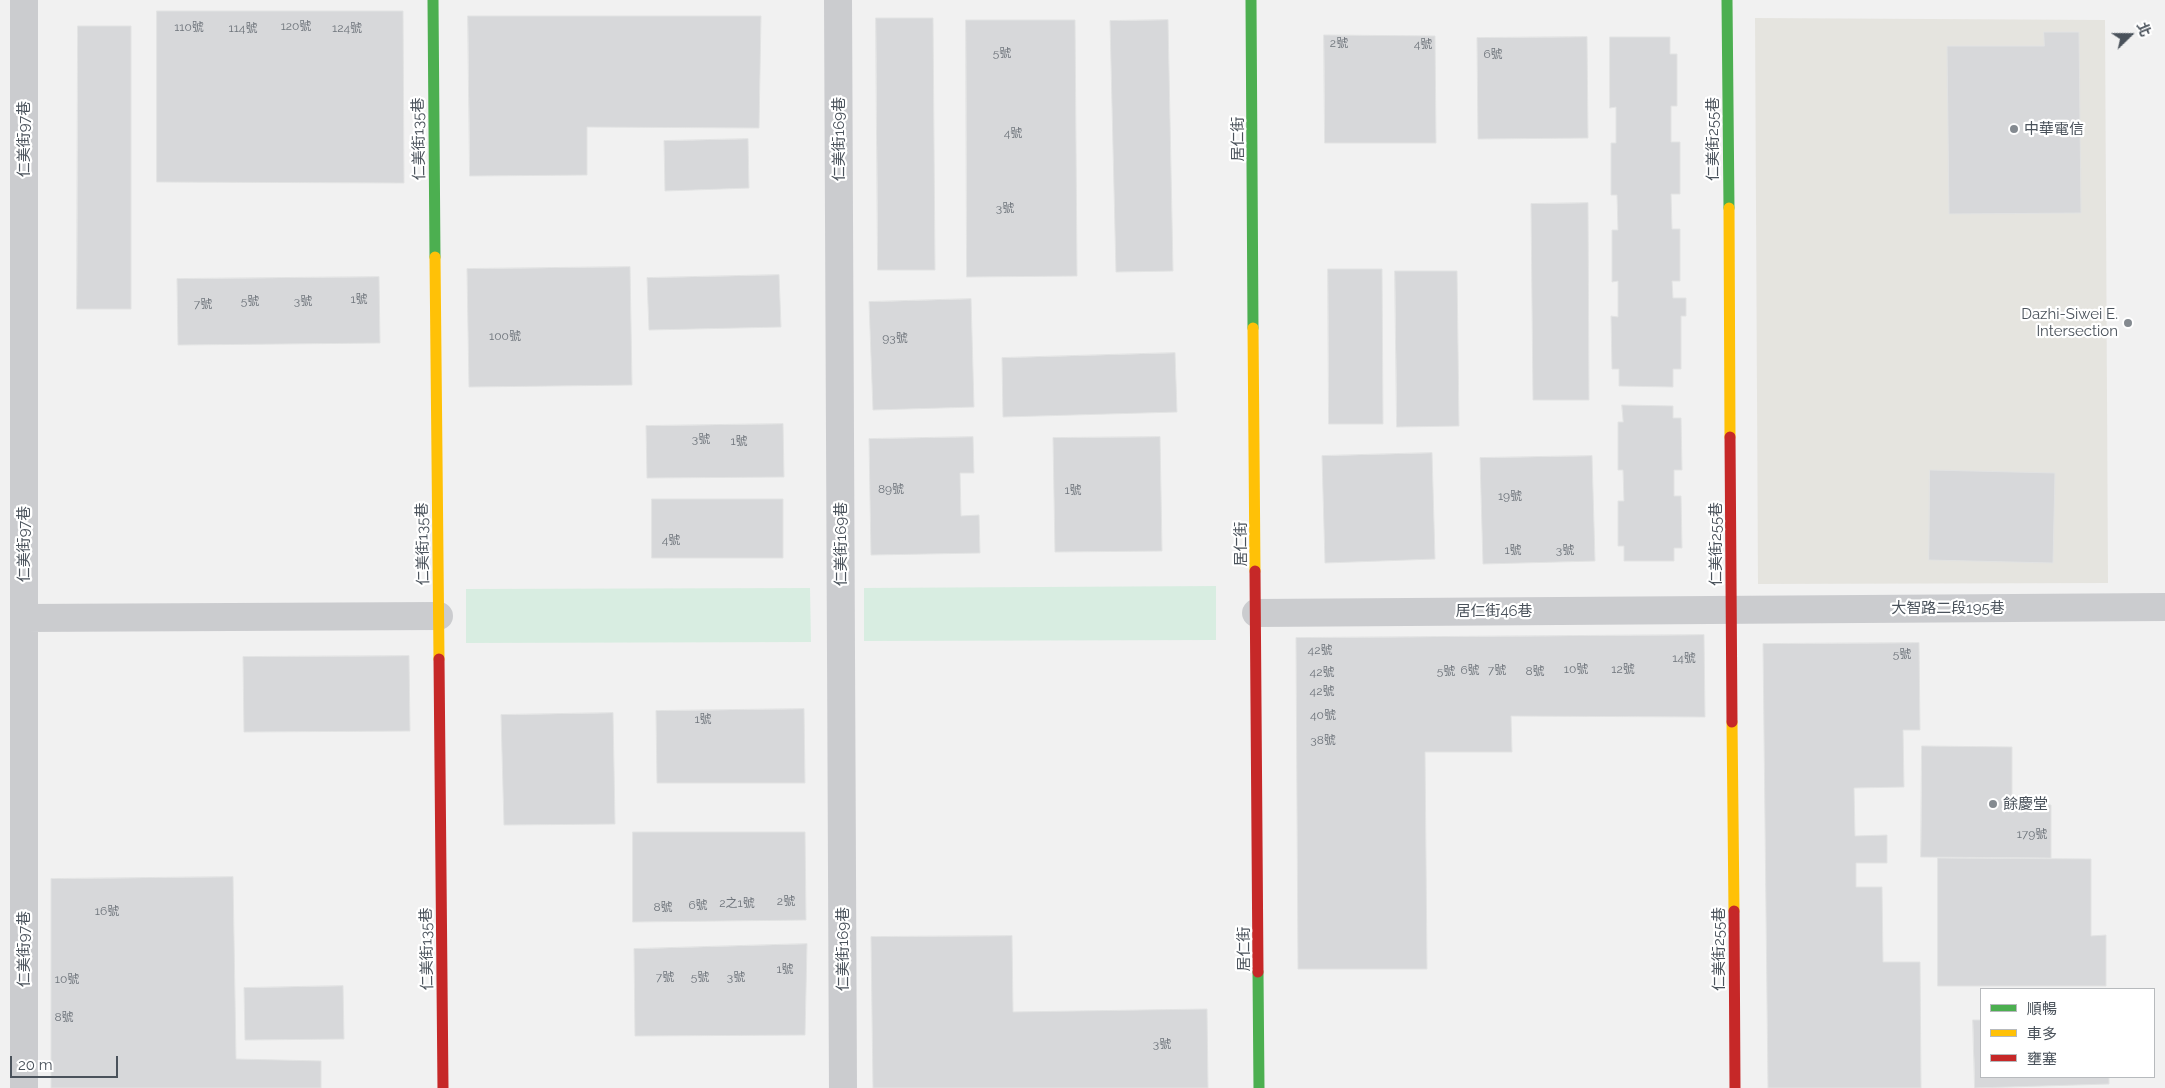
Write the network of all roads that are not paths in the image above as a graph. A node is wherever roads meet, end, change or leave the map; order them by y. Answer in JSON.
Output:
{"nodes":[{"id":1,"x":24,"y":0,"type":"edge"},
{"id":2,"x":433,"y":0,"type":"edge"},
{"id":3,"x":838,"y":0,"type":"edge"},
{"id":4,"x":1252,"y":0,"type":"edge"},
{"id":5,"x":1727,"y":0,"type":"edge"},
{"id":6,"x":2165,"y":607,"type":"edge"},
{"id":7,"x":1732,"y":609,"type":"junction"},
{"id":8,"x":1256,"y":613,"type":"junction"},
{"id":9,"x":438,"y":616,"type":"junction"},
{"id":10,"x":24,"y":618,"type":"junction"},
{"id":11,"x":24,"y":1088,"type":"edge"},
{"id":12,"x":443,"y":1088,"type":"edge"},
{"id":13,"x":843,"y":1088,"type":"edge"},
{"id":14,"x":1259,"y":1088,"type":"edge"},
{"id":15,"x":1735,"y":1088,"type":"edge"}],
"edges":[{"from":1,"to":10,"type":"street","name":"仁美街97巷"},
{"from":2,"to":9,"type":"street","name":"仁美街135巷"},
{"from":3,"to":13,"type":"street","name":"仁美街169巷"},
{"from":4,"to":8,"type":"street","name":"居仁街"},
{"from":5,"to":7,"type":"street","name":"仁美街255巷"},
{"from":6,"to":7,"type":"street","name":"大智路二段195巷"},
{"from":7,"to":8,"type":"street","name":"居仁街46巷"},
{"from":7,"to":15,"type":"street","name":"仁美街255巷"},
{"from":8,"to":14,"type":"street","name":"居仁街"},
{"from":9,"to":10,"type":"street"},
{"from":9,"to":12,"type":"street","name":"仁美街135巷"},
{"from":10,"to":11,"type":"street","name":"仁美街97巷"}]}
